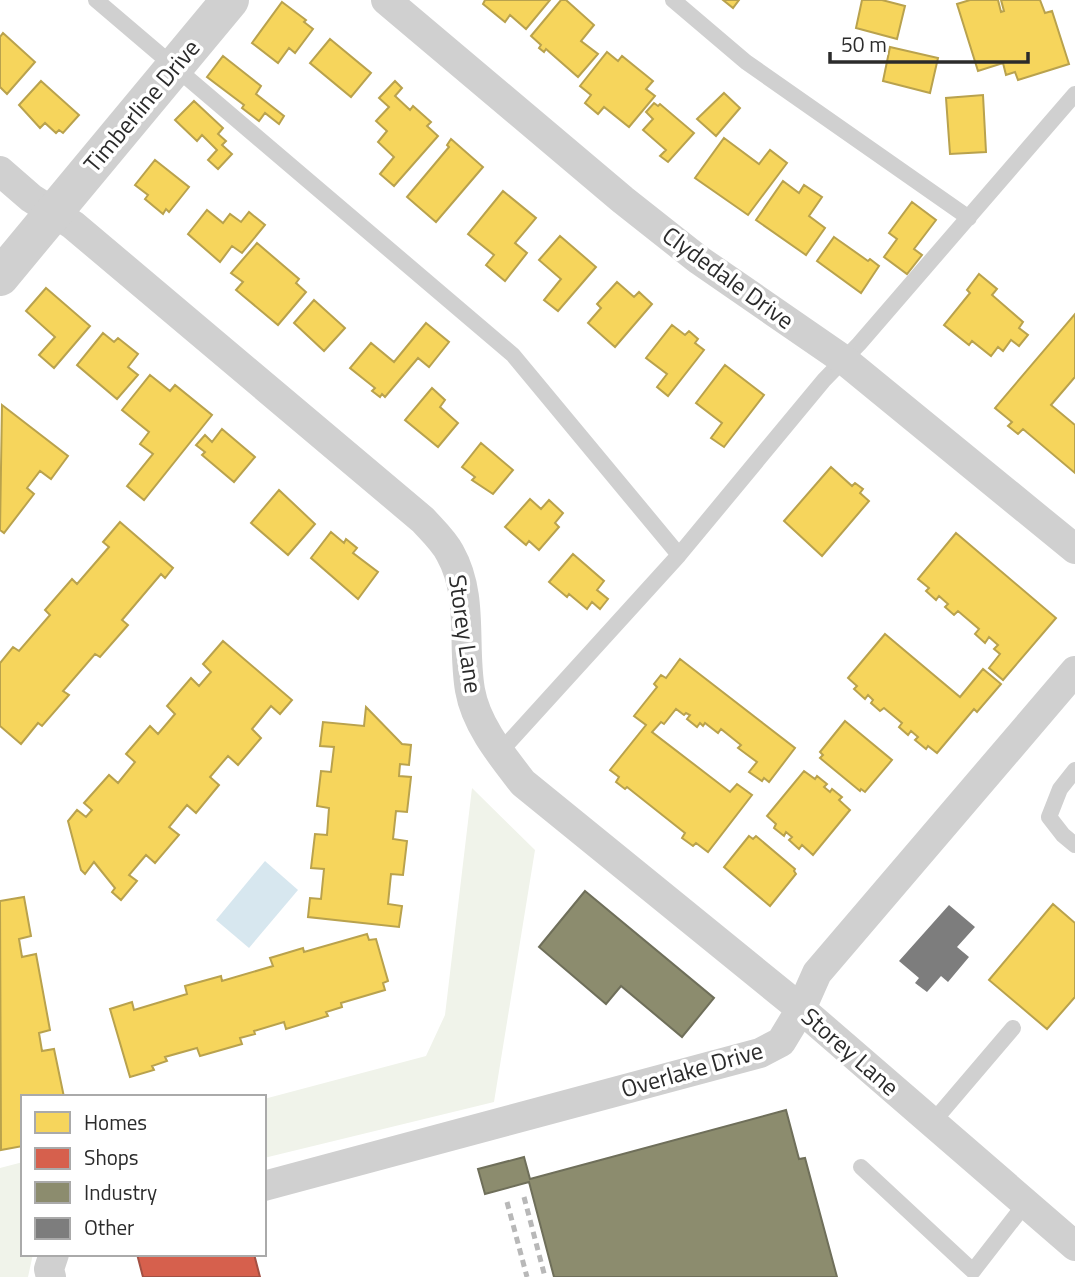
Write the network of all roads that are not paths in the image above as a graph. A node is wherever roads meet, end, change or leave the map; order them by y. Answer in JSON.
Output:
{"nodes":[{"id":1,"x":96,"y":0,"type":"edge"},
{"id":2,"x":230,"y":0,"type":"edge"},
{"id":3,"x":386,"y":0,"type":"edge"},
{"id":4,"x":673,"y":0,"type":"edge"},
{"id":5,"x":173,"y":67,"type":"junction"},
{"id":6,"x":1075,"y":94,"type":"edge"},
{"id":7,"x":0,"y":171,"type":"edge"},
{"id":8,"x":54,"y":213,"type":"junction"},
{"id":9,"x":969,"y":218,"type":"junction"},
{"id":10,"x":0,"y":276,"type":"edge"},
{"id":11,"x":844,"y":360,"type":"junction"},
{"id":12,"x":1075,"y":549,"type":"edge"},
{"id":13,"x":679,"y":555,"type":"junction"},
{"id":14,"x":1075,"y":671,"type":"edge"},
{"id":15,"x":499,"y":753,"type":"junction"},
{"id":16,"x":1075,"y":770,"type":"edge"},
{"id":17,"x":1075,"y":845,"type":"edge"},
{"id":18,"x":802,"y":1009,"type":"junction"},
{"id":19,"x":1013,"y":1028,"type":"dead end"},
{"id":20,"x":932,"y":1123,"type":"junction"},
{"id":21,"x":861,"y":1167,"type":"dead end"},
{"id":22,"x":266,"y":1185,"type":"edge"},
{"id":23,"x":1025,"y":1204,"type":"junction"},
{"id":24,"x":1075,"y":1246,"type":"edge"},
{"id":25,"x":53,"y":1256,"type":"edge"},
{"id":26,"x":51,"y":1277,"type":"edge"}],
"edges":[{"from":1,"to":5,"type":"lane"},
{"from":2,"to":5,"type":"street","name":"Timberline Drive"},
{"from":3,"to":11,"type":"street","name":"Clydedale Drive"},
{"from":4,"to":9,"type":"lane"},
{"from":5,"to":8,"type":"street","name":"Timberline Drive"},
{"from":5,"to":13,"type":"lane"},
{"from":6,"to":9,"type":"lane"},
{"from":7,"to":8,"type":"street","name":"Storey Lane"},
{"from":8,"to":10,"type":"street","name":"Timberline Drive"},
{"from":8,"to":15,"type":"street","name":"Storey Lane"},
{"from":9,"to":11,"type":"lane"},
{"from":11,"to":12,"type":"street","name":"Clydedale Drive"},
{"from":11,"to":13,"type":"lane"},
{"from":13,"to":15,"type":"lane"},
{"from":14,"to":18,"type":"street","name":"Overlake Drive"},
{"from":15,"to":18,"type":"street","name":"Storey Lane"},
{"from":16,"to":17,"type":"lane"},
{"from":18,"to":20,"type":"street","name":"Storey Lane"},
{"from":18,"to":22,"type":"street","name":"Overlake Drive"},
{"from":19,"to":20,"type":"lane"},
{"from":20,"to":23,"type":"street","name":"Storey Lane"},
{"from":21,"to":23,"type":"lane"},
{"from":23,"to":24,"type":"street","name":"Storey Lane"},
{"from":25,"to":26,"type":"street"}]}
